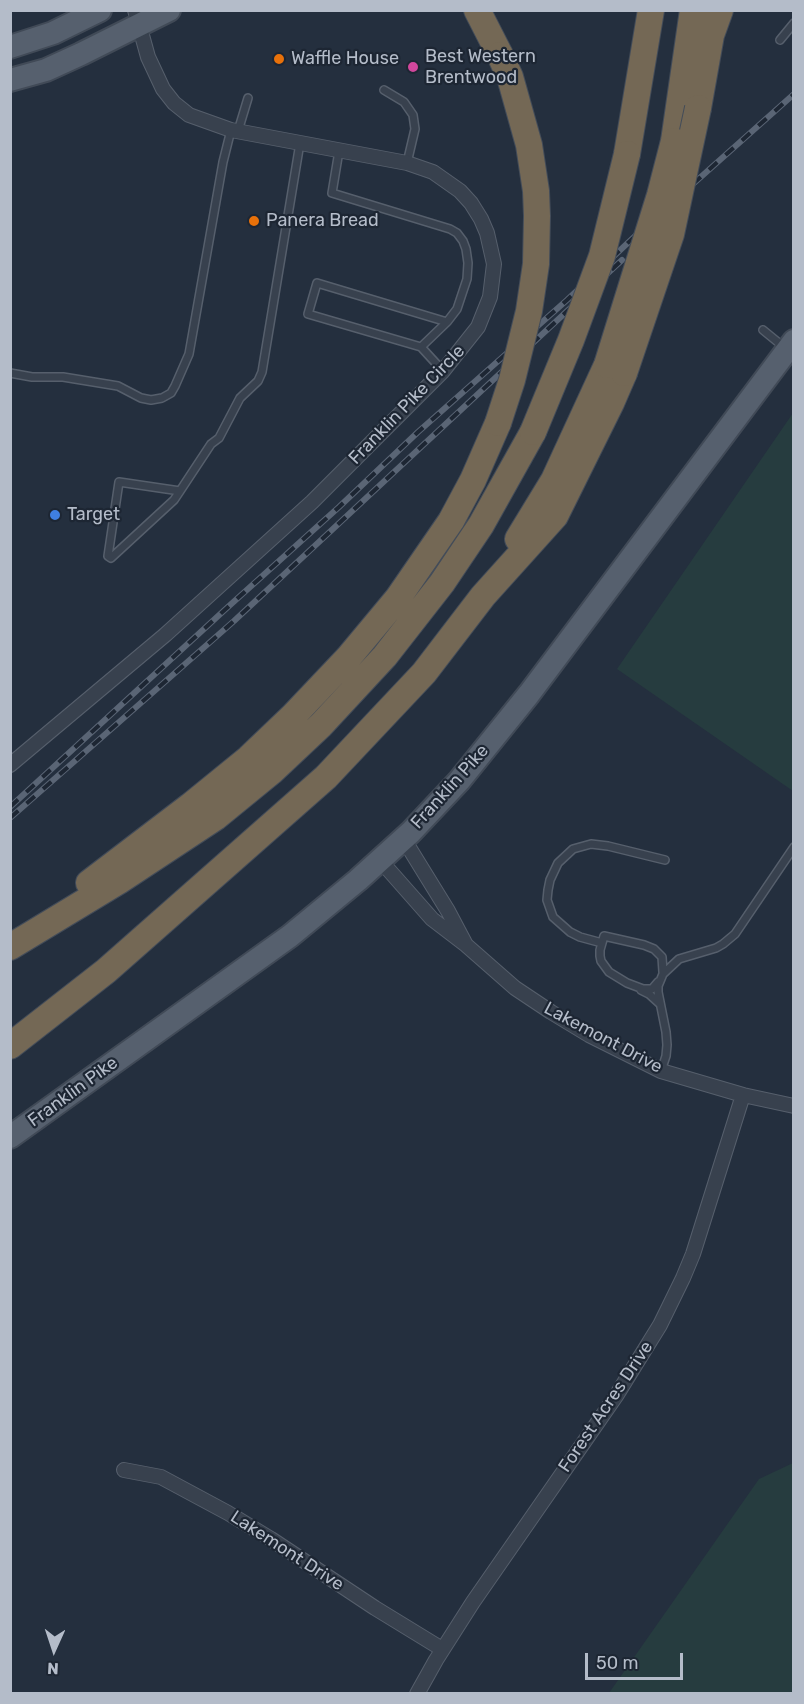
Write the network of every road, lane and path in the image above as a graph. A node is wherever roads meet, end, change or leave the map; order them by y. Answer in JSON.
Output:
{"nodes":[{"id":1,"x":100,"y":10,"type":"edge"},
{"id":2,"x":169,"y":10,"type":"edge"},
{"id":3,"x":477,"y":10,"type":"edge"},
{"id":4,"x":651,"y":10,"type":"edge"},
{"id":5,"x":693,"y":10,"type":"edge"},
{"id":6,"x":720,"y":10,"type":"edge"},
{"id":7,"x":137,"y":18,"type":"edge"},
{"id":8,"x":794,"y":23,"type":"edge"},
{"id":9,"x":780,"y":40,"type":"dead end"},
{"id":10,"x":10,"y":47,"type":"edge"},
{"id":11,"x":10,"y":81,"type":"edge"},
{"id":12,"x":384,"y":90,"type":"dead end"},
{"id":13,"x":248,"y":98,"type":"dead end"},
{"id":14,"x":235,"y":130,"type":"junction"},
{"id":15,"x":300,"y":144,"type":"junction"},
{"id":16,"x":339,"y":151,"type":"junction"},
{"id":17,"x":407,"y":163,"type":"junction"},
{"id":18,"x":447,"y":322,"type":"junction"},
{"id":19,"x":764,"y":330,"type":"dead end"},
{"id":20,"x":790,"y":345,"type":"edge"},
{"id":21,"x":421,"y":347,"type":"junction"},
{"id":22,"x":615,"y":369,"type":"junction"},
{"id":23,"x":443,"y":371,"type":"junction"},
{"id":24,"x":10,"y":373,"type":"edge"},
{"id":25,"x":180,"y":491,"type":"junction"},
{"id":26,"x":10,"y":765,"type":"edge"},
{"id":27,"x":403,"y":838,"type":"junction"},
{"id":28,"x":794,"y":847,"type":"edge"},
{"id":29,"x":380,"y":860,"type":"junction"},
{"id":30,"x":665,"y":860,"type":"dead end"},
{"id":31,"x":602,"y":943,"type":"junction"},
{"id":32,"x":466,"y":945,"type":"junction"},
{"id":33,"x":10,"y":946,"type":"edge"},
{"id":34,"x":662,"y":977,"type":"junction"},
{"id":35,"x":636,"y":987,"type":"junction"},
{"id":36,"x":660,"y":1004,"type":"junction"},
{"id":37,"x":10,"y":1046,"type":"edge"},
{"id":38,"x":662,"y":1071,"type":"junction"},
{"id":39,"x":743,"y":1095,"type":"junction"},
{"id":40,"x":794,"y":1106,"type":"edge"},
{"id":41,"x":10,"y":1137,"type":"edge"},
{"id":42,"x":124,"y":1470,"type":"dead end"},
{"id":43,"x":442,"y":1649,"type":"junction"},
{"id":44,"x":417,"y":1694,"type":"edge"}],
"edges":[{"from":1,"to":10,"type":"main road"},
{"from":2,"to":7,"type":"main road"},
{"from":3,"to":33,"type":"highway","bridge":true},
{"from":4,"to":33,"type":"highway","bridge":true},
{"from":5,"to":22,"type":"highway","bridge":true},
{"from":6,"to":22,"type":"highway","bridge":true},
{"from":7,"to":11,"type":"main road"},
{"from":7,"to":14,"type":"street","name":"Franklin Pike Circle"},
{"from":8,"to":9,"type":"lane"},
{"from":12,"to":17,"type":"lane"},
{"from":13,"to":14,"type":"lane"},
{"from":14,"to":15,"type":"street","name":"Franklin Pike Circle"},
{"from":14,"to":24,"type":"lane"},
{"from":15,"to":16,"type":"street","name":"Franklin Pike Circle"},
{"from":15,"to":25,"type":"lane"},
{"from":16,"to":17,"type":"street","name":"Franklin Pike Circle"},
{"from":16,"to":18,"type":"lane"},
{"from":17,"to":23,"type":"street","name":"Franklin Pike Circle"},
{"from":18,"to":21,"type":"lane"},
{"from":18,"to":21,"type":"lane"},
{"from":19,"to":20,"type":"lane"},
{"from":20,"to":27,"type":"main road","name":"Franklin Pike"},
{"from":21,"to":23,"type":"lane"},
{"from":22,"to":37,"type":"highway"},
{"from":23,"to":26,"type":"street","name":"Franklin Pike Circle"},
{"from":25,"to":25,"type":"lane"},
{"from":27,"to":29,"type":"main road","name":"Franklin Pike"},
{"from":27,"to":32,"type":"street","name":"Lakemont Drive"},
{"from":28,"to":34,"type":"lane"},
{"from":29,"to":32,"type":"street","name":"Lakemont Drive"},
{"from":29,"to":41,"type":"main road","name":"Franklin Pike"},
{"from":30,"to":31,"type":"lane"},
{"from":31,"to":34,"type":"lane"},
{"from":31,"to":35,"type":"lane"},
{"from":32,"to":38,"type":"street","name":"Lakemont Drive"},
{"from":34,"to":35,"type":"lane"},
{"from":34,"to":36,"type":"lane"},
{"from":35,"to":36,"type":"lane"},
{"from":36,"to":38,"type":"lane"},
{"from":38,"to":39,"type":"street","name":"Lakemont Drive"},
{"from":39,"to":40,"type":"street","name":"Lakemont Drive"},
{"from":39,"to":43,"type":"street","name":"Forest Acres Drive"},
{"from":42,"to":43,"type":"street","name":"Lakemont Drive"},
{"from":43,"to":44,"type":"street","name":"Forest Acres Drive"}]}
